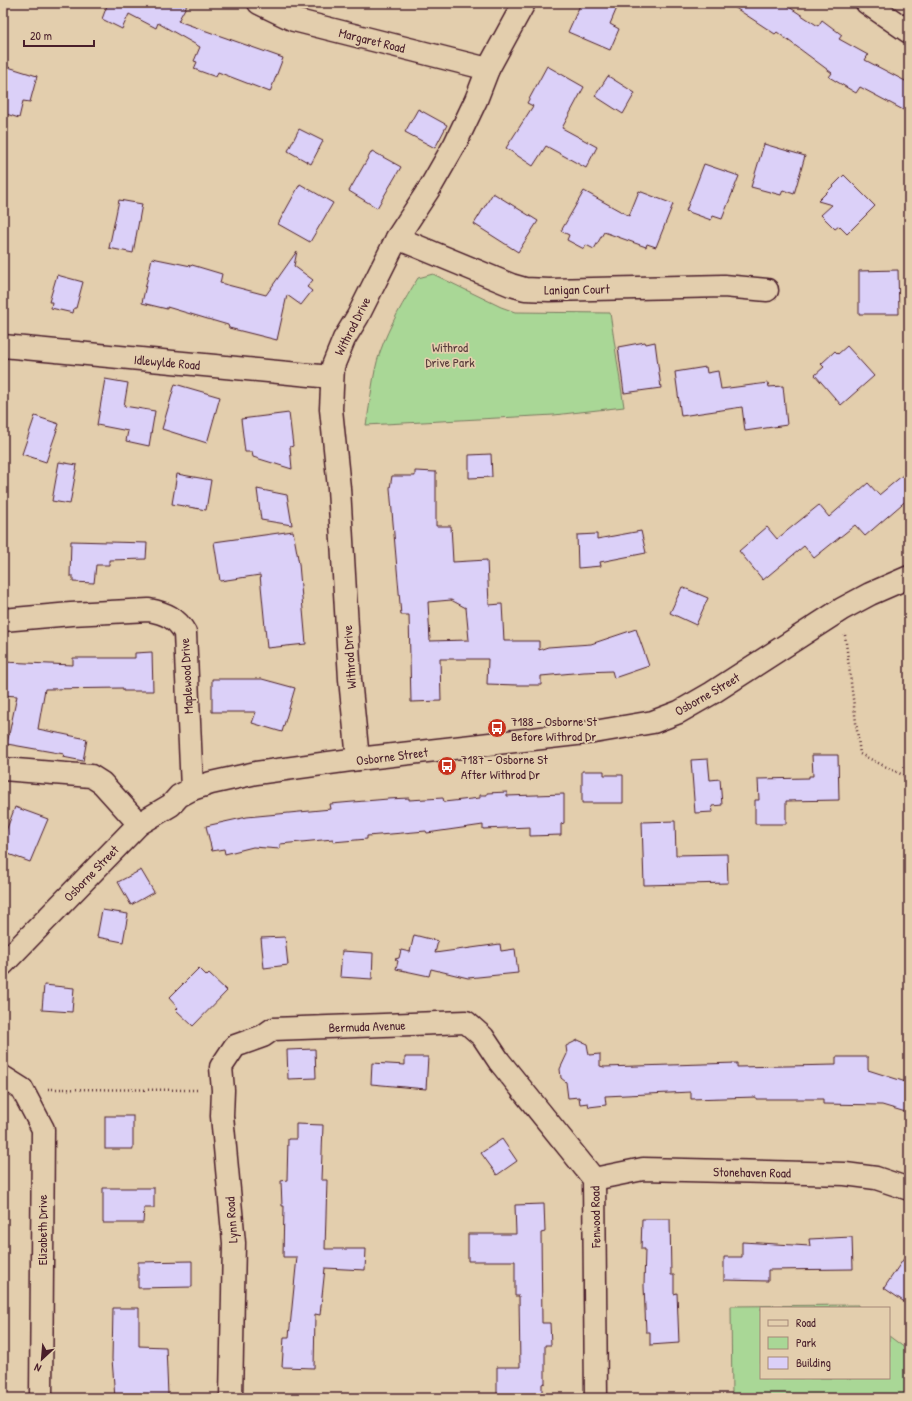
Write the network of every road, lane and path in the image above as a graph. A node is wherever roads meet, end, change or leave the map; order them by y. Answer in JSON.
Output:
{"nodes":[{"id":1,"x":259,"y":3,"type":"edge"},
{"id":2,"x":524,"y":3,"type":"edge"},
{"id":3,"x":867,"y":3,"type":"edge"},
{"id":4,"x":909,"y":32,"type":"edge"},
{"id":5,"x":488,"y":69,"type":"junction"},
{"id":6,"x":397,"y":238,"type":"junction"},
{"id":7,"x":767,"y":290,"type":"dead end"},
{"id":8,"x":3,"y":346,"type":"edge"},
{"id":9,"x":331,"y":377,"type":"junction"},
{"id":10,"x":909,"y":577,"type":"edge"},
{"id":11,"x":842,"y":609,"type":"junction"},
{"id":12,"x":3,"y":620,"type":"edge"},
{"id":13,"x":358,"y":760,"type":"junction"},
{"id":14,"x":3,"y":769,"type":"edge"},
{"id":15,"x":909,"y":778,"type":"edge"},
{"id":16,"x":192,"y":789,"type":"junction"},
{"id":17,"x":139,"y":824,"type":"junction"},
{"id":18,"x":3,"y":964,"type":"edge"},
{"id":19,"x":235,"y":1046,"type":"joint"},
{"id":20,"x":491,"y":1047,"type":"joint"},
{"id":21,"x":3,"y":1077,"type":"edge"},
{"id":22,"x":22,"y":1089,"type":"junction"},
{"id":23,"x":224,"y":1090,"type":"junction"},
{"id":24,"x":594,"y":1180,"type":"junction"},
{"id":25,"x":909,"y":1189,"type":"edge"},
{"id":26,"x":41,"y":1398,"type":"edge"},
{"id":27,"x":231,"y":1398,"type":"edge"},
{"id":28,"x":596,"y":1398,"type":"edge"}],
"edges":[{"from":1,"to":5,"type":"street","name":"Margaret Road"},
{"from":2,"to":5,"type":"street","name":"Withrod Drive"},
{"from":3,"to":4,"type":"street"},
{"from":5,"to":6,"type":"street","name":"Withrod Drive"},
{"from":6,"to":7,"type":"street","name":"Lanigan Court"},
{"from":6,"to":9,"type":"street","name":"Withrod Drive"},
{"from":8,"to":9,"type":"street","name":"Idlewylde Road"},
{"from":9,"to":13,"type":"street","name":"Withrod Drive"},
{"from":10,"to":11,"type":"street","name":"Osborne Street"},
{"from":11,"to":13,"type":"street","name":"Osborne Street"},
{"from":11,"to":15,"type":"path"},
{"from":12,"to":16,"type":"street","name":"Maplewood Drive"},
{"from":13,"to":16,"type":"street","name":"Osborne Street"},
{"from":14,"to":17,"type":"street"},
{"from":16,"to":17,"type":"street","name":"Osborne Street"},
{"from":17,"to":18,"type":"street","name":"Osborne Street"},
{"from":19,"to":20,"type":"street","name":"Bermuda Avenue"},
{"from":19,"to":23,"type":"street","name":"Lynn Road"},
{"from":20,"to":24,"type":"street","name":"Fenwood Road"},
{"from":21,"to":22,"type":"street"},
{"from":22,"to":23,"type":"path"},
{"from":22,"to":26,"type":"street","name":"Elizabeth Drive"},
{"from":23,"to":27,"type":"street","name":"Lynn Road"},
{"from":24,"to":25,"type":"street","name":"Stonehaven Road"},
{"from":24,"to":28,"type":"street","name":"Fenwood Road"}]}
